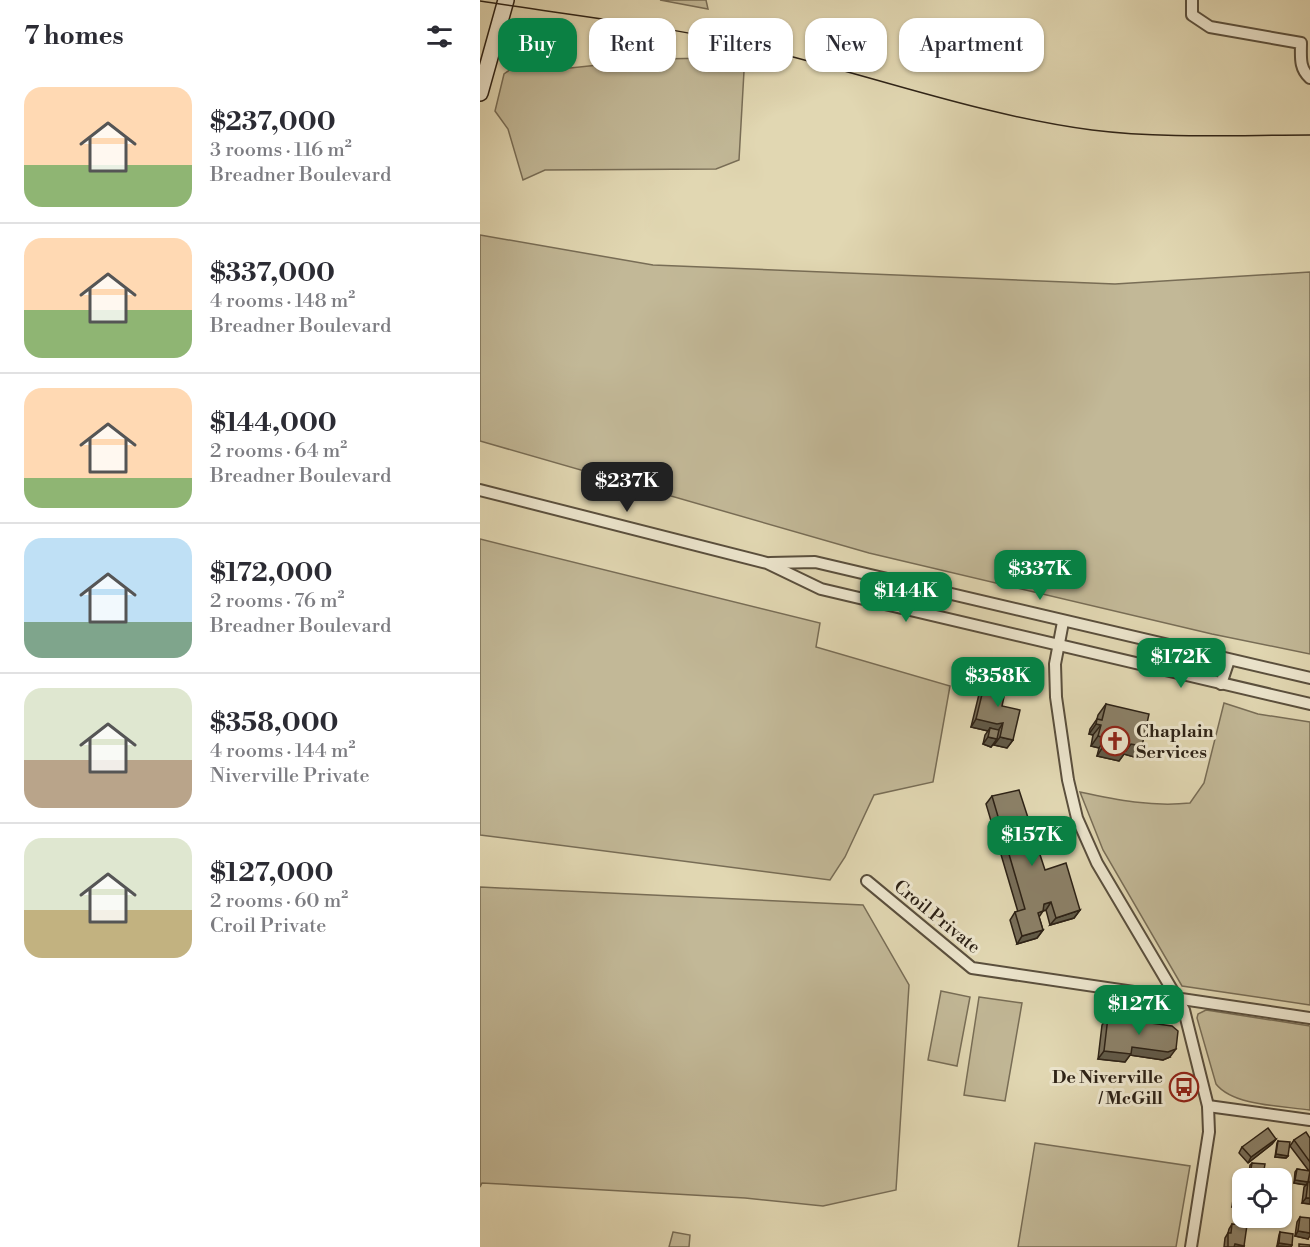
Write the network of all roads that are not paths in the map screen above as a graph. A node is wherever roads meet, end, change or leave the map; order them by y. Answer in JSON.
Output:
{"nodes":[{"id":1,"x":506,"y":0,"type":"edge"},
{"id":2,"x":1192,"y":0,"type":"edge"},
{"id":3,"x":1310,"y":78,"type":"edge"},
{"id":4,"x":480,"y":93,"type":"edge"},
{"id":5,"x":480,"y":490,"type":"edge"},
{"id":6,"x":767,"y":563,"type":"junction"},
{"id":7,"x":1063,"y":622,"type":"junction"},
{"id":8,"x":1058,"y":645,"type":"junction"},
{"id":9,"x":1229,"y":660,"type":"junction"},
{"id":10,"x":1310,"y":678,"type":"edge"},
{"id":11,"x":1221,"y":684,"type":"junction"},
{"id":12,"x":1310,"y":704,"type":"edge"},
{"id":13,"x":867,"y":881,"type":"dead end"},
{"id":14,"x":1179,"y":1001,"type":"junction"},
{"id":15,"x":1310,"y":1018,"type":"edge"},
{"id":16,"x":1208,"y":1106,"type":"junction"},
{"id":17,"x":1310,"y":1120,"type":"edge"},
{"id":18,"x":1191,"y":1247,"type":"edge"}],
"edges":[{"from":1,"to":4,"type":"main road"},
{"from":2,"to":3,"type":"street"},
{"from":5,"to":6,"type":"street"},
{"from":6,"to":7,"type":"street"},
{"from":6,"to":8,"type":"street"},
{"from":7,"to":8,"type":"street"},
{"from":7,"to":9,"type":"street"},
{"from":8,"to":11,"type":"street"},
{"from":8,"to":14,"type":"street"},
{"from":9,"to":10,"type":"street"},
{"from":9,"to":11,"type":"street"},
{"from":11,"to":12,"type":"street"},
{"from":13,"to":14,"type":"street","name":"Croil Private"},
{"from":14,"to":15,"type":"street","name":"Croil Private"},
{"from":14,"to":16,"type":"street"},
{"from":16,"to":17,"type":"street"},
{"from":16,"to":18,"type":"street"}]}
